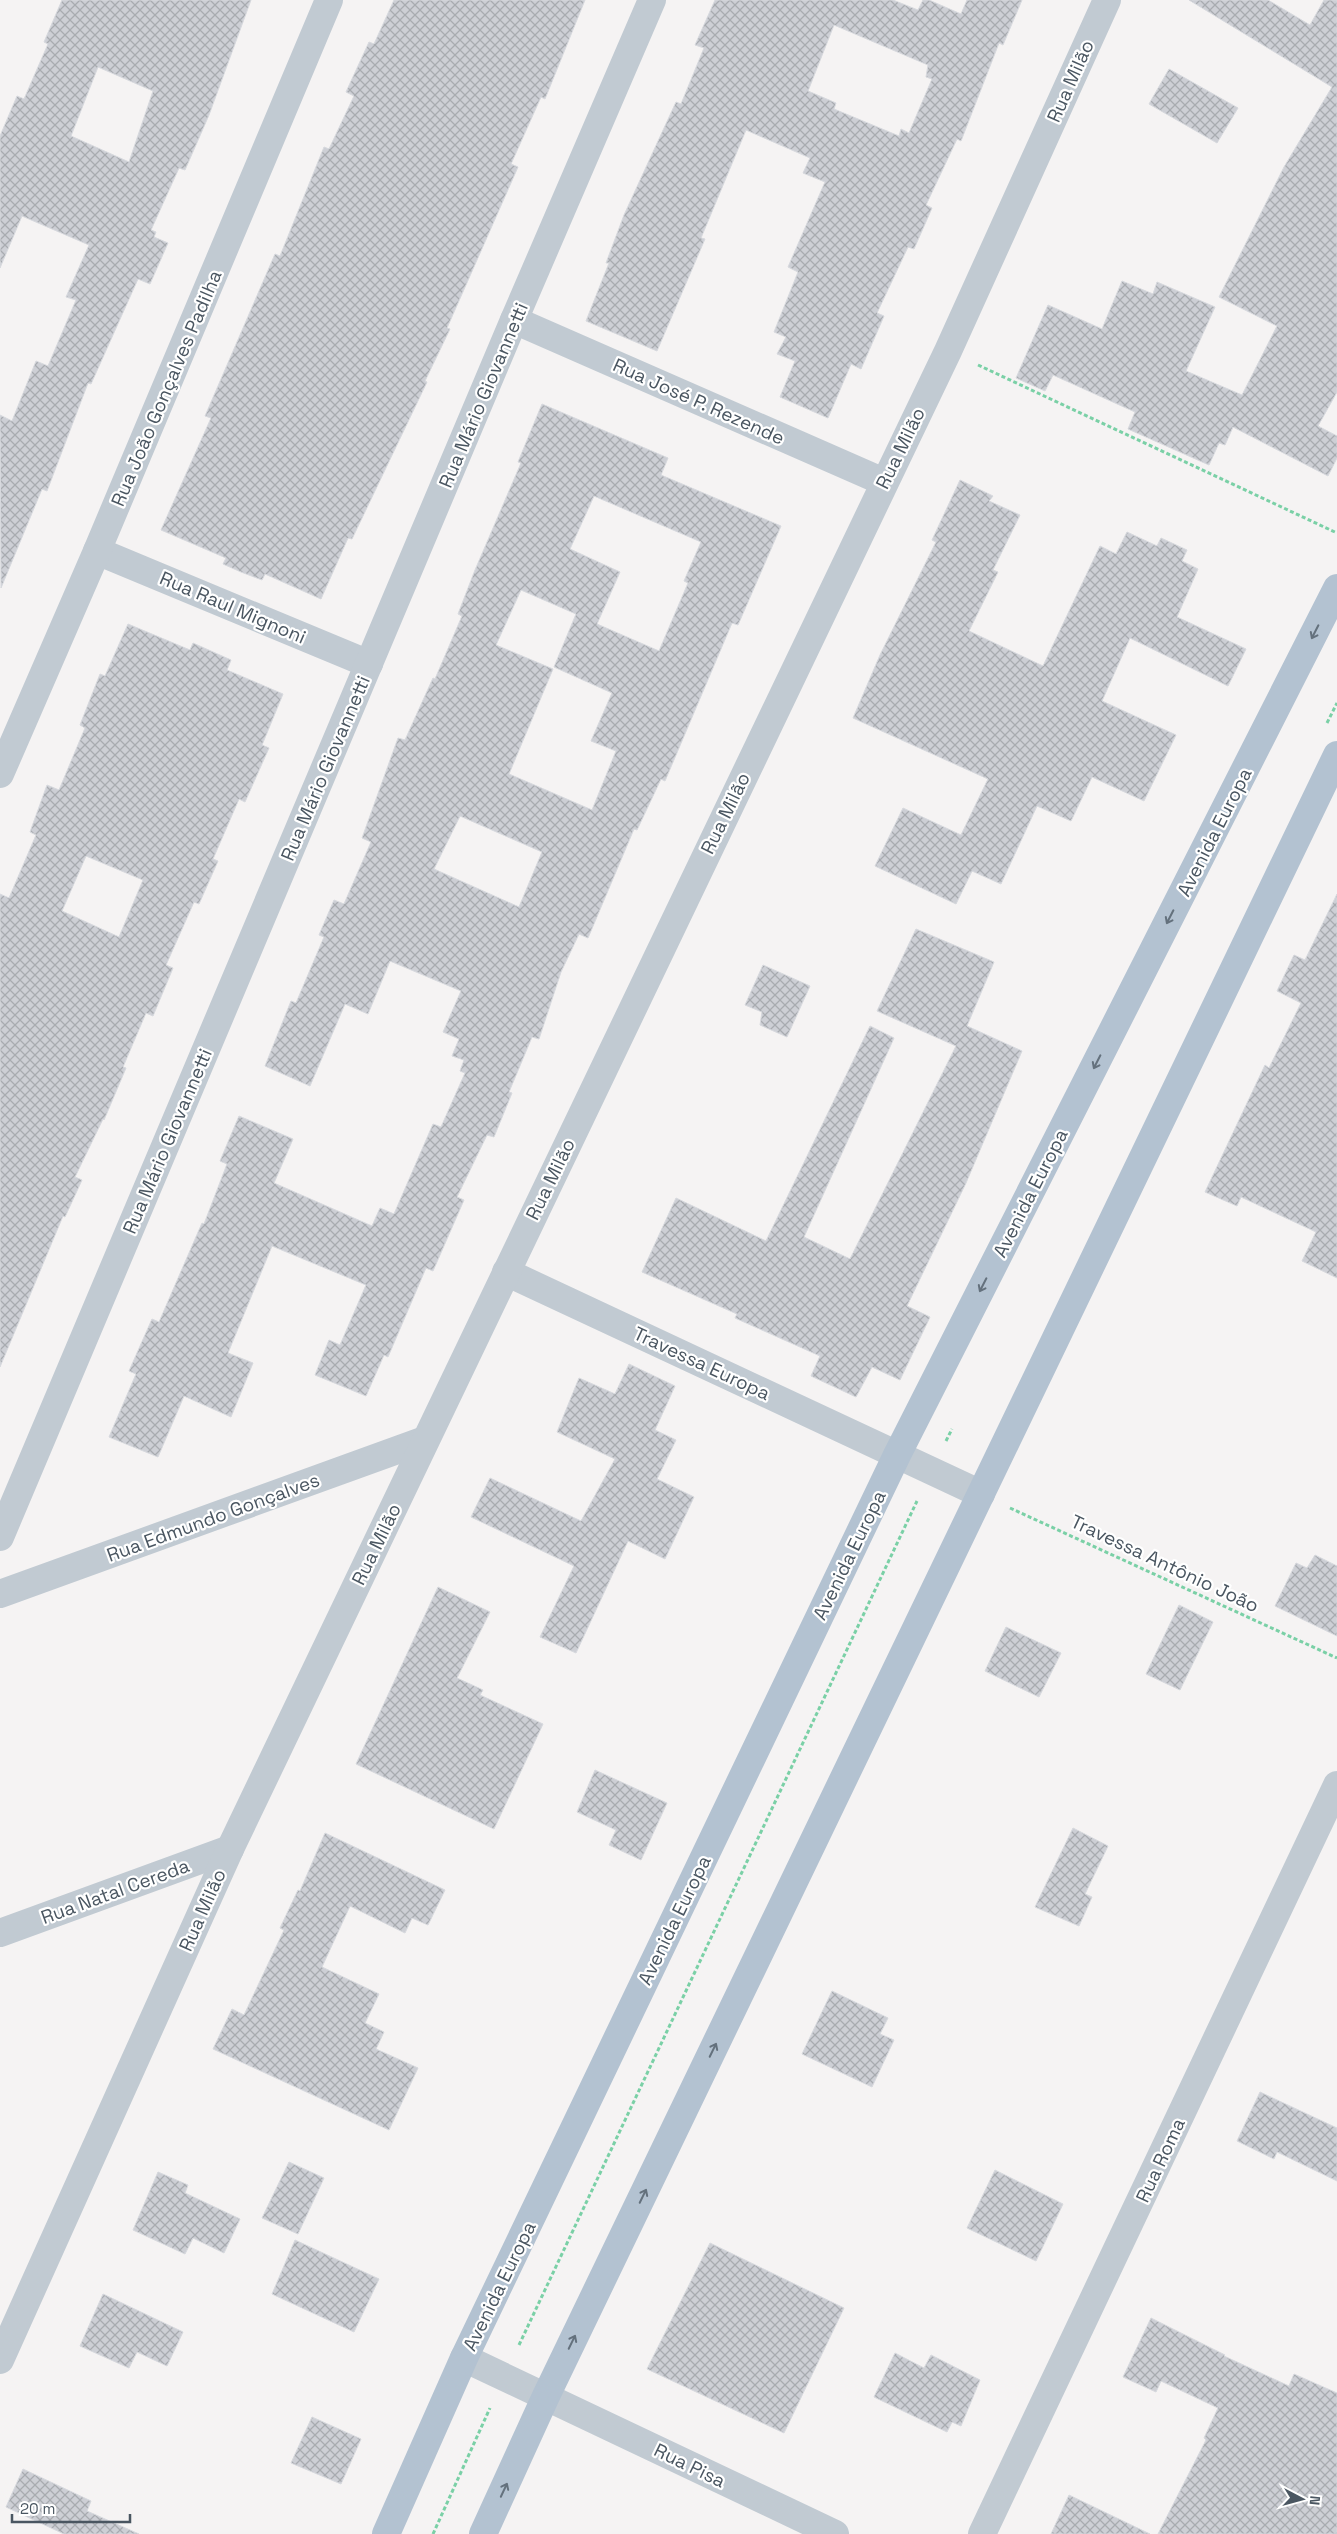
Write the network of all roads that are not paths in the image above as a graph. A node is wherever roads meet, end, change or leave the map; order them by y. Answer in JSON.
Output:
{"nodes":[{"id":1,"x":329,"y":0,"type":"edge"},
{"id":2,"x":652,"y":0,"type":"edge"},
{"id":3,"x":1107,"y":0,"type":"edge"},
{"id":4,"x":514,"y":320,"type":"junction"},
{"id":5,"x":884,"y":482,"type":"junction"},
{"id":6,"x":97,"y":550,"type":"junction"},
{"id":7,"x":1337,"y":588,"type":"edge"},
{"id":8,"x":369,"y":664,"type":"junction"},
{"id":9,"x":1337,"y":756,"type":"edge"},
{"id":10,"x":0,"y":774,"type":"edge"},
{"id":11,"x":506,"y":1272,"type":"junction"},
{"id":12,"x":426,"y":1440,"type":"junction"},
{"id":13,"x":897,"y":1455,"type":"junction"},
{"id":14,"x":981,"y":1494,"type":"junction"},
{"id":15,"x":0,"y":1537,"type":"edge"},
{"id":16,"x":0,"y":1594,"type":"edge"},
{"id":17,"x":1337,"y":1785,"type":"edge"},
{"id":18,"x":230,"y":1849,"type":"junction"},
{"id":19,"x":0,"y":1933,"type":"edge"},
{"id":20,"x":464,"y":2358,"type":"junction"},
{"id":21,"x":0,"y":2360,"type":"edge"},
{"id":22,"x":546,"y":2396,"type":"junction"},
{"id":23,"x":386,"y":2534,"type":"edge"},
{"id":24,"x":483,"y":2534,"type":"edge"},
{"id":25,"x":834,"y":2534,"type":"edge"},
{"id":26,"x":982,"y":2534,"type":"edge"}],
"edges":[{"from":1,"to":6,"type":"street","name":"Rua João Gonçalves Padilha"},
{"from":2,"to":4,"type":"street","name":"Rua Mário Giovannetti"},
{"from":3,"to":5,"type":"street","name":"Rua Milão"},
{"from":4,"to":5,"type":"street","name":"Rua José P. Rezende"},
{"from":4,"to":8,"type":"street","name":"Rua Mário Giovannetti"},
{"from":5,"to":11,"type":"street","name":"Rua Milão"},
{"from":6,"to":8,"type":"street","name":"Rua Raul Mignoni"},
{"from":6,"to":10,"type":"street","name":"Rua João Gonçalves Padilha"},
{"from":7,"to":13,"type":"main road","name":"Avenida Europa","one_way":true},
{"from":8,"to":15,"type":"street","name":"Rua Mário Giovannetti"},
{"from":9,"to":14,"type":"main road"},
{"from":11,"to":12,"type":"street","name":"Rua Milão"},
{"from":11,"to":13,"type":"street","name":"Travessa Europa"},
{"from":12,"to":16,"type":"street","name":"Rua Edmundo Gonçalves"},
{"from":12,"to":18,"type":"street","name":"Rua Milão"},
{"from":13,"to":14,"type":"street","name":"Travessa Europa"},
{"from":13,"to":20,"type":"main road","name":"Avenida Europa"},
{"from":22,"to":14,"type":"main road","one_way":true},
{"from":17,"to":26,"type":"street","name":"Rua Roma"},
{"from":18,"to":19,"type":"street","name":"Rua Natal Cereda"},
{"from":18,"to":21,"type":"street","name":"Rua Milão"},
{"from":20,"to":22,"type":"street","name":"Rua Pisa"},
{"from":20,"to":23,"type":"main road","name":"Avenida Europa"},
{"from":24,"to":22,"type":"main road","one_way":true},
{"from":22,"to":25,"type":"street","name":"Rua Pisa"}]}
